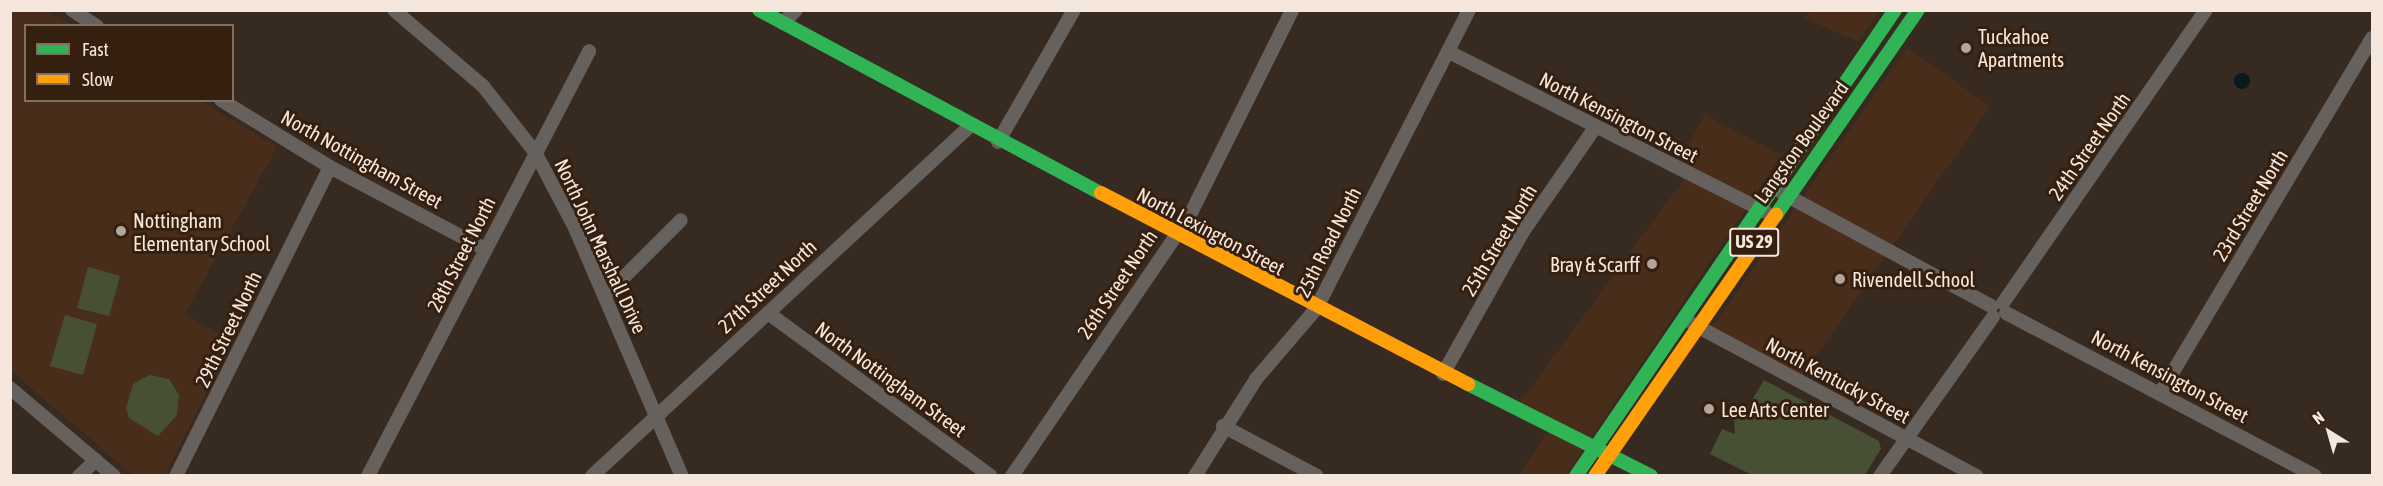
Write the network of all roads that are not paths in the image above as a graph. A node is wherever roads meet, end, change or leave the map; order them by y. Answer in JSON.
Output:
{"nodes":[{"id":1,"x":72,"y":10,"type":"edge"},
{"id":2,"x":394,"y":10,"type":"edge"},
{"id":3,"x":759,"y":10,"type":"edge"},
{"id":4,"x":796,"y":10,"type":"edge"},
{"id":5,"x":1074,"y":10,"type":"edge"},
{"id":6,"x":1292,"y":10,"type":"edge"},
{"id":7,"x":1469,"y":10,"type":"edge"},
{"id":8,"x":1895,"y":10,"type":"edge"},
{"id":9,"x":1918,"y":10,"type":"edge"},
{"id":10,"x":2206,"y":10,"type":"edge"},
{"id":11,"x":783,"y":23,"type":"junction"},
{"id":12,"x":94,"y":24,"type":"edge"},
{"id":13,"x":2373,"y":38,"type":"edge"},
{"id":14,"x":589,"y":51,"type":"dead end"},
{"id":15,"x":1449,"y":52,"type":"junction"},
{"id":16,"x":223,"y":102,"type":"edge"},
{"id":17,"x":969,"y":126,"type":"junction"},
{"id":18,"x":1594,"y":129,"type":"junction"},
{"id":19,"x":998,"y":142,"type":"junction"},
{"id":20,"x":535,"y":152,"type":"junction"},
{"id":21,"x":330,"y":167,"type":"junction"},
{"id":22,"x":1772,"y":188,"type":"junction"},
{"id":23,"x":1786,"y":195,"type":"junction"},
{"id":24,"x":1758,"y":209,"type":"junction"},
{"id":25,"x":1773,"y":214,"type":"junction"},
{"id":26,"x":681,"y":219,"type":"dead end"},
{"id":27,"x":1175,"y":234,"type":"junction"},
{"id":28,"x":485,"y":249,"type":"junction"},
{"id":29,"x":605,"y":296,"type":"junction"},
{"id":30,"x":1317,"y":309,"type":"junction"},
{"id":31,"x":1998,"y":310,"type":"junction"},
{"id":32,"x":768,"y":314,"type":"junction"},
{"id":33,"x":1683,"y":318,"type":"junction"},
{"id":34,"x":1696,"y":326,"type":"junction"},
{"id":35,"x":1443,"y":374,"type":"junction"},
{"id":36,"x":10,"y":388,"type":"edge"},
{"id":37,"x":2161,"y":392,"type":"junction"},
{"id":38,"x":655,"y":415,"type":"junction"},
{"id":39,"x":1223,"y":426,"type":"junction"},
{"id":40,"x":1905,"y":438,"type":"junction"},
{"id":41,"x":1593,"y":448,"type":"junction"},
{"id":42,"x":1607,"y":455,"type":"junction"},
{"id":43,"x":96,"y":460,"type":"junction"},
{"id":44,"x":79,"y":476,"type":"edge"},
{"id":45,"x":114,"y":476,"type":"edge"},
{"id":46,"x":176,"y":476,"type":"edge"},
{"id":47,"x":368,"y":476,"type":"edge"},
{"id":48,"x":592,"y":476,"type":"edge"},
{"id":49,"x":682,"y":476,"type":"edge"},
{"id":50,"x":991,"y":476,"type":"edge"},
{"id":51,"x":1012,"y":476,"type":"edge"},
{"id":52,"x":1195,"y":476,"type":"edge"},
{"id":53,"x":1317,"y":476,"type":"edge"},
{"id":54,"x":1576,"y":476,"type":"edge"},
{"id":55,"x":1594,"y":476,"type":"edge"},
{"id":56,"x":1651,"y":476,"type":"edge"},
{"id":57,"x":1880,"y":476,"type":"edge"},
{"id":58,"x":1977,"y":476,"type":"edge"},
{"id":59,"x":2315,"y":476,"type":"edge"}],
"edges":[{"from":1,"to":12,"type":"street"},
{"from":2,"to":20,"type":"street","name":"North John Marshall Drive"},
{"from":3,"to":11,"type":"main road","name":"North Lexington Street"},
{"from":4,"to":11,"type":"street"},
{"from":5,"to":19,"type":"street"},
{"from":6,"to":27,"type":"street","name":"26th Street North"},
{"from":7,"to":15,"type":"street","name":"25th Road North"},
{"from":8,"to":22,"type":"main road","name":"Langston Boulevard","number":"US 29"},
{"from":9,"to":23,"type":"main road","name":"Langston Boulevard","number":"US 29"},
{"from":10,"to":31,"type":"street","name":"24th Street North"},
{"from":11,"to":17,"type":"main road","name":"North Lexington Street"},
{"from":13,"to":37,"type":"street","name":"23rd Street North"},
{"from":14,"to":20,"type":"street","name":"28th Street North"},
{"from":15,"to":18,"type":"street","name":"North Kensington Street"},
{"from":15,"to":30,"type":"street","name":"25th Road North"},
{"from":16,"to":21,"type":"street","name":"North Nottingham Street"},
{"from":17,"to":19,"type":"main road","name":"North Lexington Street"},
{"from":17,"to":32,"type":"street","name":"27th Street North"},
{"from":18,"to":24,"type":"street","name":"North Kensington Street"},
{"from":18,"to":35,"type":"street","name":"25th Street North"},
{"from":19,"to":27,"type":"main road","name":"North Lexington Street"},
{"from":20,"to":28,"type":"street","name":"28th Street North"},
{"from":20,"to":29,"type":"street","name":"North John Marshall Drive"},
{"from":21,"to":28,"type":"street","name":"North Nottingham Street"},
{"from":21,"to":46,"type":"street","name":"29th Street North"},
{"from":22,"to":23,"type":"street","name":"North Kensington Street"},
{"from":22,"to":24,"type":"main road","name":"Langston Boulevard","number":"US 29"},
{"from":23,"to":25,"type":"main road","name":"Langston Boulevard","number":"US 29"},
{"from":23,"to":31,"type":"street","name":"North Kensington Street"},
{"from":24,"to":25,"type":"street","name":"North Kensington Street"},
{"from":24,"to":33,"type":"main road","name":"Langston Boulevard","number":"US 29"},
{"from":25,"to":34,"type":"main road","name":"Langston Boulevard","number":"US 29"},
{"from":26,"to":29,"type":"street"},
{"from":27,"to":30,"type":"main road","name":"North Lexington Street"},
{"from":27,"to":51,"type":"street","name":"26th Street North"},
{"from":28,"to":47,"type":"street","name":"28th Street North"},
{"from":29,"to":38,"type":"street","name":"North John Marshall Drive"},
{"from":30,"to":35,"type":"main road","name":"North Lexington Street"},
{"from":30,"to":39,"type":"street","name":"25th Road North"},
{"from":31,"to":37,"type":"street","name":"North Kensington Street"},
{"from":31,"to":40,"type":"street","name":"24th Street North"},
{"from":32,"to":38,"type":"street","name":"27th Street North"},
{"from":32,"to":50,"type":"street","name":"North Nottingham Street"},
{"from":33,"to":34,"type":"street","name":"North Kentucky Street"},
{"from":33,"to":41,"type":"main road","name":"Langston Boulevard","number":"US 29"},
{"from":34,"to":40,"type":"street","name":"North Kentucky Street"},
{"from":34,"to":42,"type":"main road","name":"Langston Boulevard","number":"US 29"},
{"from":35,"to":41,"type":"main road","name":"North Lexington Street"},
{"from":36,"to":43,"type":"street"},
{"from":37,"to":59,"type":"street","name":"North Kensington Street"},
{"from":38,"to":48,"type":"street","name":"27th Street North"},
{"from":38,"to":49,"type":"street","name":"North John Marshall Drive"},
{"from":39,"to":52,"type":"street","name":"25th Road North"},
{"from":39,"to":53,"type":"street"},
{"from":40,"to":57,"type":"street","name":"24th Street North"},
{"from":40,"to":58,"type":"street","name":"North Kentucky Street"},
{"from":41,"to":42,"type":"main road","name":"North Lexington Street"},
{"from":41,"to":54,"type":"main road","name":"Langston Boulevard","number":"US 29"},
{"from":42,"to":55,"type":"main road","name":"Langston Boulevard","number":"US 29"},
{"from":42,"to":56,"type":"main road","name":"North Lexington Street"},
{"from":43,"to":44,"type":"street"},
{"from":43,"to":45,"type":"street"}]}
